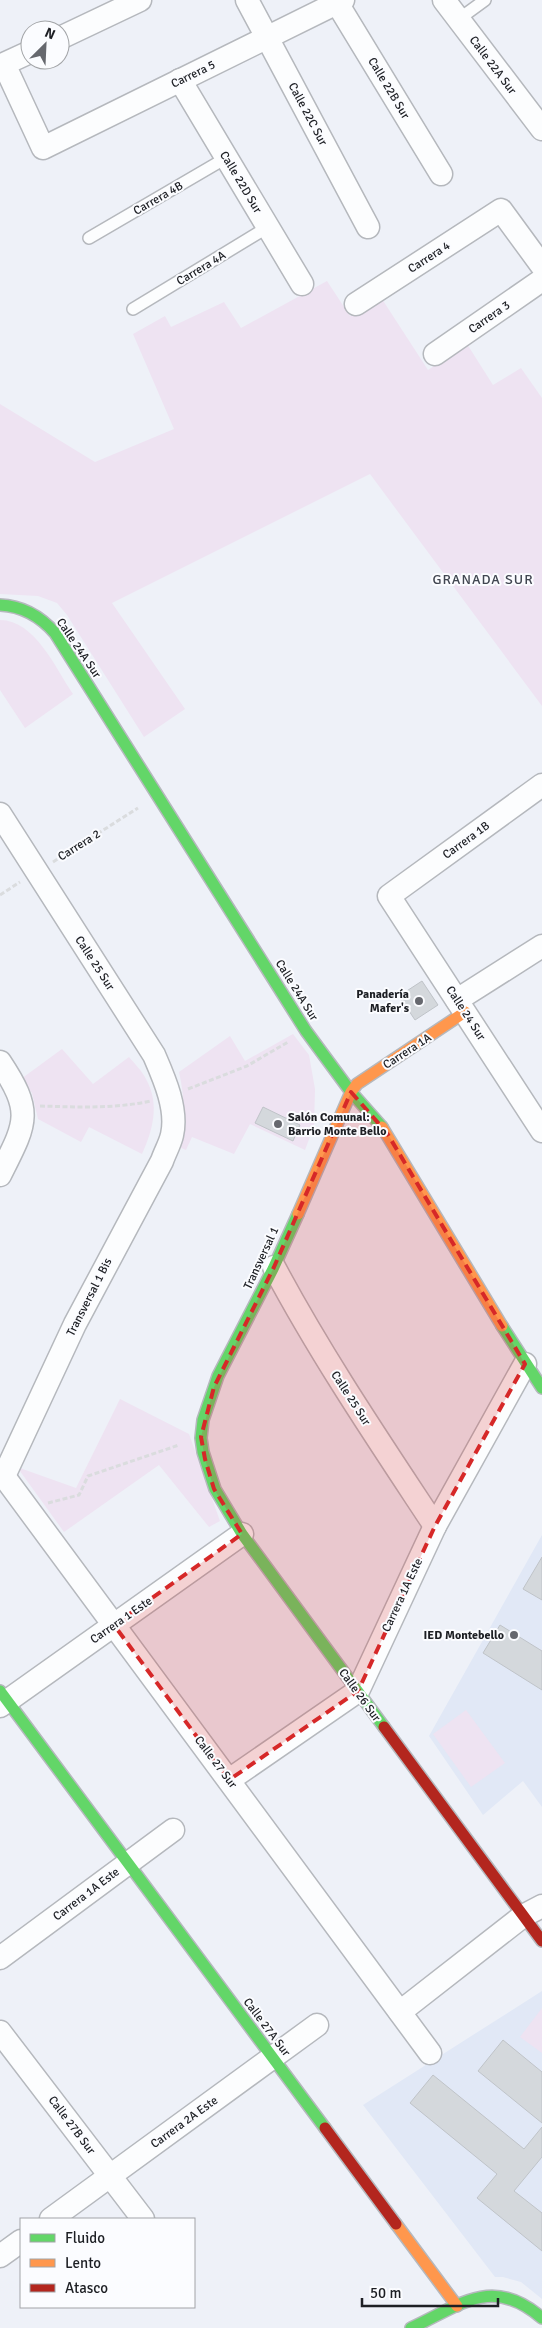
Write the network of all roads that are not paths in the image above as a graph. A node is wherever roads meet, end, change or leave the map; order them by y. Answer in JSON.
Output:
{"nodes":[{"id":1,"x":140,"y":0,"type":"edge"},
{"id":2,"x":247,"y":0,"type":"edge"},
{"id":3,"x":444,"y":0,"type":"edge"},
{"id":4,"x":485,"y":0,"type":"edge"},
{"id":5,"x":340,"y":1,"type":"edge"},
{"id":6,"x":459,"y":20,"type":"junction"},
{"id":7,"x":70,"y":33,"type":"edge"},
{"id":8,"x":267,"y":37,"type":"junction"},
{"id":9,"x":20,"y":57,"type":"edge"},
{"id":10,"x":180,"y":80,"type":"junction"},
{"id":11,"x":539,"y":118,"type":"edge"},
{"id":12,"x":226,"y":158,"type":"junction"},
{"id":13,"x":442,"y":174,"type":"dead end"},
{"id":14,"x":268,"y":227,"type":"junction"},
{"id":15,"x":368,"y":227,"type":"dead end"},
{"id":16,"x":89,"y":238,"type":"dead end"},
{"id":17,"x":534,"y":239,"type":"edge"},
{"id":18,"x":542,"y":266,"type":"edge"},
{"id":19,"x":542,"y":280,"type":"edge"},
{"id":20,"x":302,"y":284,"type":"dead end"},
{"id":21,"x":356,"y":304,"type":"dead end"},
{"id":22,"x":133,"y":309,"type":"dead end"},
{"id":23,"x":435,"y":354,"type":"dead end"},
{"id":24,"x":0,"y":605,"type":"edge"},
{"id":25,"x":542,"y":785,"type":"edge"},
{"id":26,"x":0,"y":814,"type":"edge"},
{"id":27,"x":389,"y":896,"type":"joint"},
{"id":28,"x":542,"y":946,"type":"edge"},
{"id":29,"x":461,"y":1006,"type":"junction"},
{"id":30,"x":0,"y":1062,"type":"edge"},
{"id":31,"x":351,"y":1092,"type":"junction"},
{"id":32,"x":173,"y":1118,"type":"joint"},
{"id":33,"x":539,"y":1121,"type":"edge"},
{"id":34,"x":0,"y":1174,"type":"edge"},
{"id":35,"x":274,"y":1267,"type":"junction"},
{"id":36,"x":525,"y":1364,"type":"junction"},
{"id":37,"x":542,"y":1388,"type":"edge"},
{"id":38,"x":201,"y":1437,"type":"joint"},
{"id":39,"x":2,"y":1473,"type":"edge"},
{"id":40,"x":435,"y":1526,"type":"junction"},
{"id":41,"x":242,"y":1534,"type":"junction"},
{"id":42,"x":114,"y":1625,"type":"junction"},
{"id":43,"x":358,"y":1691,"type":"junction"},
{"id":44,"x":2,"y":1699,"type":"edge"},
{"id":45,"x":229,"y":1780,"type":"junction"},
{"id":46,"x":173,"y":1830,"type":"dead end"},
{"id":47,"x":128,"y":1863,"type":"junction"},
{"id":48,"x":533,"y":1911,"type":"edge"},
{"id":49,"x":542,"y":1941,"type":"edge"},
{"id":50,"x":0,"y":1958,"type":"edge"},
{"id":51,"x":400,"y":2012,"type":"junction"},
{"id":52,"x":317,"y":2025,"type":"dead end"},
{"id":53,"x":0,"y":2032,"type":"edge"},
{"id":54,"x":430,"y":2053,"type":"dead end"},
{"id":55,"x":272,"y":2058,"type":"junction"},
{"id":56,"x":110,"y":2176,"type":"junction"},
{"id":57,"x":52,"y":2218,"type":"edge"},
{"id":58,"x":142,"y":2218,"type":"edge"},
{"id":59,"x":20,"y":2241,"type":"edge"},
{"id":60,"x":0,"y":2256,"type":"edge"},
{"id":61,"x":457,"y":2306,"type":"junction"},
{"id":62,"x":542,"y":2318,"type":"edge"},
{"id":63,"x":411,"y":2328,"type":"edge"}],
"edges":[{"from":1,"to":7,"type":"street"},
{"from":2,"to":8,"type":"street","name":"Calle 22C Sur"},
{"from":3,"to":6,"type":"street","name":"Calle 22A Sur"},
{"from":4,"to":6,"type":"lane"},
{"from":5,"to":8,"type":"street","name":"Carrera 5"},
{"from":5,"to":13,"type":"street","name":"Calle 22B Sur"},
{"from":6,"to":11,"type":"street","name":"Calle 22A Sur"},
{"from":8,"to":10,"type":"street","name":"Carrera 5"},
{"from":8,"to":15,"type":"street","name":"Calle 22C Sur"},
{"from":9,"to":10,"type":"street","name":"Carrera 5"},
{"from":10,"to":12,"type":"street","name":"Calle 22D Sur"},
{"from":12,"to":14,"type":"street","name":"Calle 22D Sur"},
{"from":12,"to":16,"type":"lane","name":"Carrera 4B"},
{"from":14,"to":20,"type":"street","name":"Calle 22D Sur"},
{"from":14,"to":22,"type":"lane","name":"Carrera 4A"},
{"from":17,"to":18,"type":"street"},
{"from":17,"to":21,"type":"street","name":"Carrera 4"},
{"from":19,"to":23,"type":"street","name":"Carrera 3"},
{"from":24,"to":31,"type":"street","name":"Calle 24A Sur"},
{"from":25,"to":27,"type":"street","name":"Carrera 1B"},
{"from":26,"to":32,"type":"street","name":"Calle 25 Sur"},
{"from":27,"to":29,"type":"street","name":"Calle 24 Sur"},
{"from":28,"to":29,"type":"street","name":"Carrera 1A"},
{"from":29,"to":31,"type":"street","name":"Carrera 1A"},
{"from":29,"to":33,"type":"street","name":"Calle 24 Sur"},
{"from":30,"to":34,"type":"street"},
{"from":31,"to":35,"type":"street","name":"Transversal 1"},
{"from":31,"to":36,"type":"street","name":"Calle 24A Sur"},
{"from":32,"to":39,"type":"street","name":"Transversal 1 Bis"},
{"from":35,"to":38,"type":"street","name":"Transversal 1"},
{"from":35,"to":40,"type":"street","name":"Calle 25 Sur"},
{"from":36,"to":37,"type":"street","name":"Calle 24A Sur"},
{"from":36,"to":40,"type":"street","name":"Carrera 1A Este"},
{"from":38,"to":41,"type":"street","name":"Calle 26 Sur"},
{"from":39,"to":42,"type":"street","name":"Calle 27 Sur"},
{"from":40,"to":43,"type":"street","name":"Carrera 1A Este"},
{"from":41,"to":42,"type":"street","name":"Carrera 1 Este"},
{"from":41,"to":43,"type":"street","name":"Calle 26 Sur"},
{"from":42,"to":44,"type":"street","name":"Carrera 1 Este"},
{"from":42,"to":45,"type":"street","name":"Calle 27 Sur"},
{"from":43,"to":45,"type":"street"},
{"from":43,"to":48,"type":"street","name":"Calle 26 Sur"},
{"from":44,"to":47,"type":"street","name":"Calle 27A Sur"},
{"from":45,"to":51,"type":"street","name":"Calle 27 Sur"},
{"from":46,"to":47,"type":"street","name":"Carrera 1A Este"},
{"from":47,"to":50,"type":"street","name":"Carrera 1A Este"},
{"from":47,"to":55,"type":"street","name":"Calle 27A Sur"},
{"from":48,"to":49,"type":"street","name":"Calle 26 Sur"},
{"from":48,"to":51,"type":"street"},
{"from":51,"to":54,"type":"street","name":"Calle 27 Sur"},
{"from":52,"to":55,"type":"street","name":"Carrera 2A Este"},
{"from":53,"to":56,"type":"street","name":"Calle 27B Sur"},
{"from":55,"to":56,"type":"street","name":"Carrera 2A Este"},
{"from":55,"to":61,"type":"street","name":"Calle 27A Sur"},
{"from":56,"to":57,"type":"street","name":"Carrera 2A Este"},
{"from":56,"to":58,"type":"street","name":"Calle 27B Sur"},
{"from":59,"to":60,"type":"street"},
{"from":61,"to":62,"type":"street"},
{"from":61,"to":63,"type":"street"}]}
